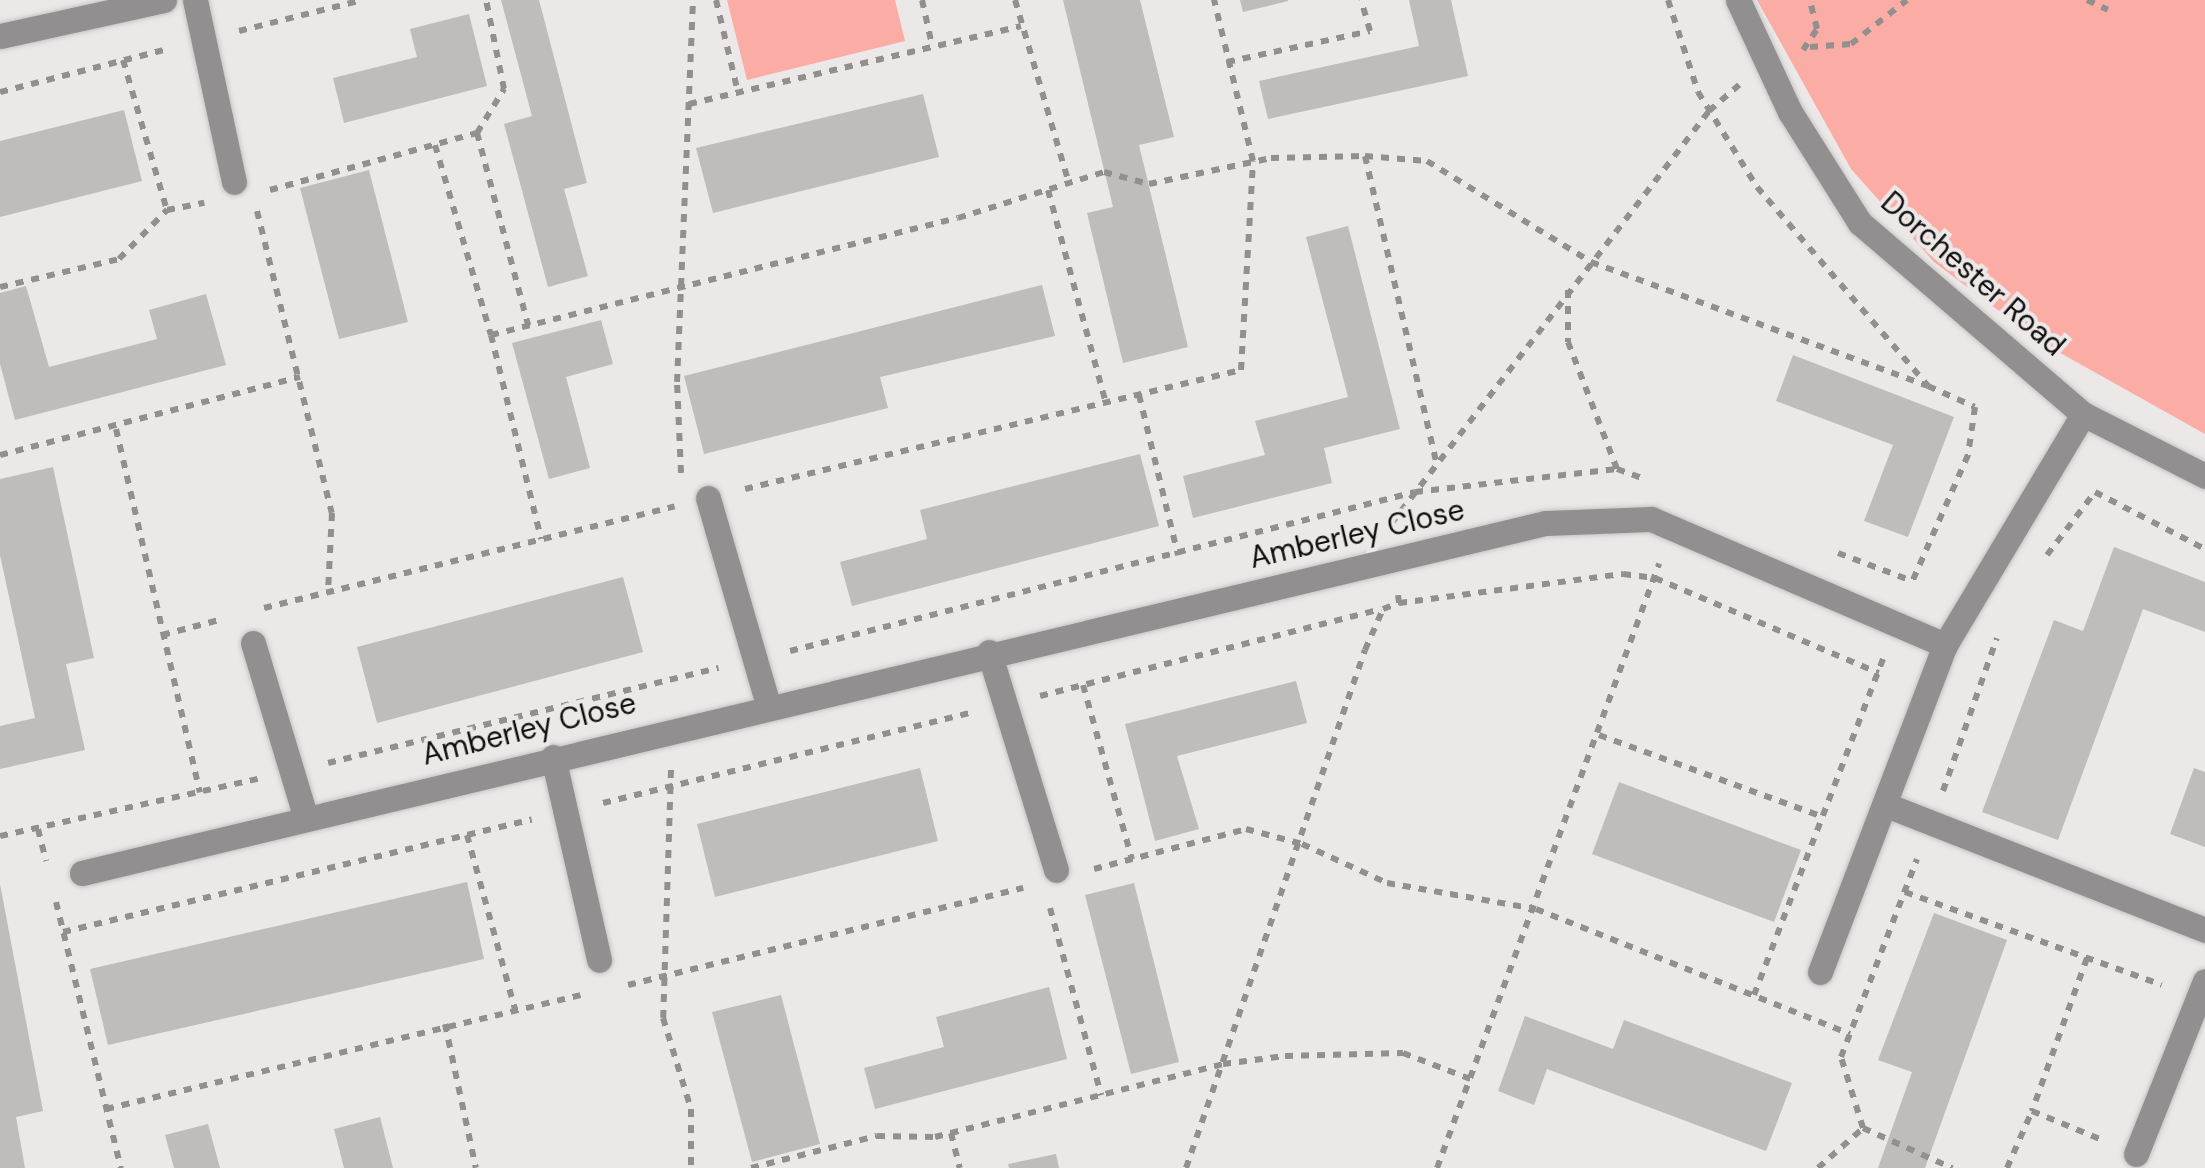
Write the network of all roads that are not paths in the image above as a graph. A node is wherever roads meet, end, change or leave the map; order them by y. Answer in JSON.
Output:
{"nodes":[{"id":1,"x":164,"y":0,"type":"edge"},
{"id":2,"x":195,"y":0,"type":"edge"},
{"id":3,"x":1738,"y":0,"type":"edge"},
{"id":4,"x":0,"y":36,"type":"edge"},
{"id":5,"x":227,"y":191,"type":"road end"},
{"id":6,"x":2083,"y":414,"type":"junction"},
{"id":7,"x":2205,"y":476,"type":"edge"},
{"id":8,"x":708,"y":498,"type":"road end"},
{"id":9,"x":253,"y":642,"type":"dead end"},
{"id":10,"x":1945,"y":645,"type":"junction"},
{"id":11,"x":989,"y":652,"type":"junction"},
{"id":12,"x":768,"y":704,"type":"junction"},
{"id":13,"x":552,"y":757,"type":"junction"},
{"id":14,"x":1886,"y":806,"type":"junction"},
{"id":15,"x":306,"y":818,"type":"junction"},
{"id":16,"x":82,"y":873,"type":"dead end"},
{"id":17,"x":1060,"y":875,"type":"road end"},
{"id":18,"x":2205,"y":930,"type":"edge"},
{"id":19,"x":599,"y":960,"type":"dead end"},
{"id":20,"x":1820,"y":972,"type":"dead end"},
{"id":21,"x":2202,"y":990,"type":"edge"},
{"id":22,"x":2136,"y":1154,"type":"road end"}],
"edges":[{"from":1,"to":4,"type":"street"},
{"from":2,"to":5,"type":"street"},
{"from":3,"to":6,"type":"street","name":"Dorchester Road"},
{"from":6,"to":7,"type":"street","name":"Dorchester Road"},
{"from":6,"to":10,"type":"street"},
{"from":8,"to":12,"type":"street"},
{"from":9,"to":15,"type":"street"},
{"from":10,"to":11,"type":"street","name":"Amberley Close"},
{"from":10,"to":14,"type":"street"},
{"from":11,"to":12,"type":"street","name":"Amberley Close"},
{"from":11,"to":17,"type":"street"},
{"from":12,"to":13,"type":"street","name":"Amberley Close"},
{"from":13,"to":15,"type":"street","name":"Amberley Close"},
{"from":13,"to":19,"type":"street"},
{"from":14,"to":18,"type":"street"},
{"from":14,"to":20,"type":"street"},
{"from":15,"to":16,"type":"street","name":"Amberley Close"},
{"from":21,"to":22,"type":"street"}]}
